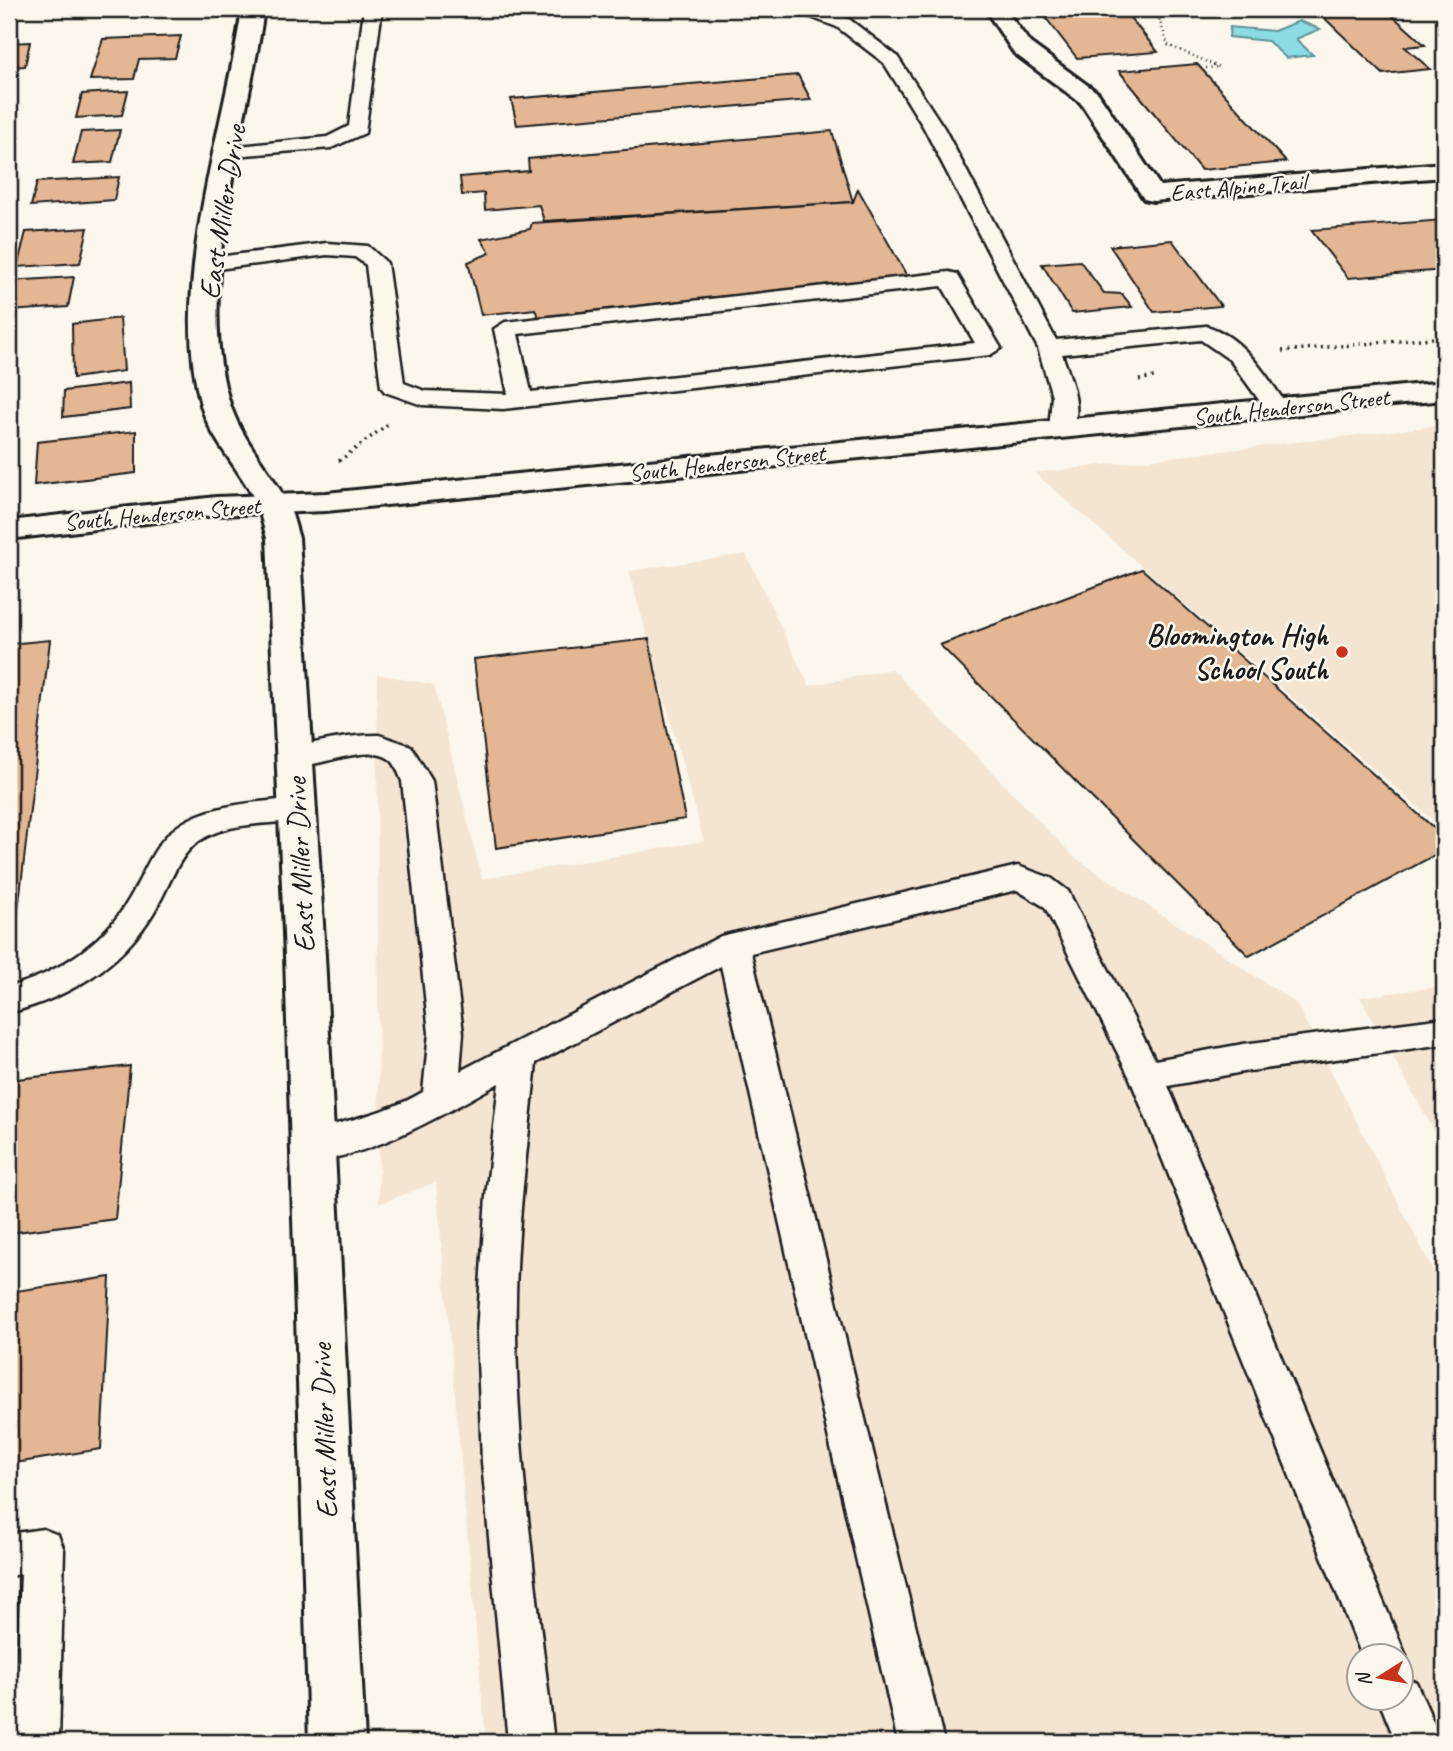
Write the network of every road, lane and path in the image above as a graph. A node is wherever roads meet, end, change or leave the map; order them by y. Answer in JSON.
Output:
{"nodes":[{"id":1,"x":253,"y":9,"type":"edge"},
{"id":2,"x":373,"y":9,"type":"edge"},
{"id":3,"x":806,"y":9,"type":"edge"},
{"id":4,"x":995,"y":9,"type":"edge"},
{"id":5,"x":1153,"y":9,"type":"edge"},
{"id":6,"x":1204,"y":9,"type":"edge"},
{"id":7,"x":1248,"y":9,"type":"edge"},
{"id":8,"x":1157,"y":13,"type":"junction"},
{"id":9,"x":1256,"y":16,"type":"dead end"},
{"id":10,"x":1205,"y":68,"type":"dead end"},
{"id":11,"x":229,"y":153,"type":"junction"},
{"id":12,"x":1444,"y":170,"type":"edge"},
{"id":13,"x":210,"y":264,"type":"junction"},
{"id":14,"x":1049,"y":348,"type":"junction"},
{"id":15,"x":1444,"y":391,"type":"edge"},
{"id":16,"x":422,"y":398,"type":"junction"},
{"id":17,"x":522,"y":400,"type":"junction"},
{"id":18,"x":1278,"y":410,"type":"junction"},
{"id":19,"x":1061,"y":430,"type":"junction"},
{"id":20,"x":330,"y":468,"type":"dead end"},
{"id":21,"x":272,"y":504,"type":"junction"},
{"id":22,"x":9,"y":530,"type":"edge"},
{"id":23,"x":294,"y":758,"type":"junction"},
{"id":24,"x":297,"y":808,"type":"junction"},
{"id":25,"x":733,"y":946,"type":"junction"},
{"id":26,"x":9,"y":1000,"type":"edge"},
{"id":27,"x":1444,"y":1031,"type":"edge"},
{"id":28,"x":519,"y":1057,"type":"junction"},
{"id":29,"x":1146,"y":1076,"type":"junction"},
{"id":30,"x":440,"y":1101,"type":"junction"},
{"id":31,"x":312,"y":1146,"type":"junction"},
{"id":32,"x":9,"y":1555,"type":"edge"},
{"id":33,"x":1378,"y":1642,"type":"edge"},
{"id":34,"x":1407,"y":1712,"type":"edge"},
{"id":35,"x":37,"y":1742,"type":"edge"},
{"id":36,"x":337,"y":1742,"type":"edge"},
{"id":37,"x":531,"y":1742,"type":"edge"},
{"id":38,"x":921,"y":1742,"type":"edge"},
{"id":39,"x":1419,"y":1742,"type":"edge"}],
"edges":[{"from":1,"to":11,"type":"street","name":"East Miller Drive"},
{"from":2,"to":11,"type":"lane"},
{"from":3,"to":14,"type":"lane"},
{"from":4,"to":12,"type":"street","name":"East Alpine Trail"},
{"from":5,"to":8,"type":"path"},
{"from":6,"to":8,"type":"path"},
{"from":7,"to":9,"type":"path"},
{"from":8,"to":10,"type":"path"},
{"from":11,"to":13,"type":"street","name":"East Miller Drive"},
{"from":13,"to":16,"type":"lane"},
{"from":13,"to":21,"type":"street","name":"East Miller Drive"},
{"from":14,"to":18,"type":"lane"},
{"from":14,"to":19,"type":"lane"},
{"from":15,"to":18,"type":"street","name":"South Henderson Street"},
{"from":16,"to":17,"type":"lane"},
{"from":16,"to":20,"type":"path"},
{"from":17,"to":17,"type":"lane"},
{"from":18,"to":19,"type":"street","name":"South Henderson Street"},
{"from":19,"to":21,"type":"street","name":"South Henderson Street"},
{"from":21,"to":22,"type":"street","name":"South Henderson Street"},
{"from":21,"to":23,"type":"street","name":"East Miller Drive"},
{"from":23,"to":24,"type":"street","name":"East Miller Drive"},
{"from":23,"to":30,"type":"lane"},
{"from":24,"to":26,"type":"lane"},
{"from":24,"to":31,"type":"street","name":"East Miller Drive"},
{"from":25,"to":28,"type":"lane"},
{"from":25,"to":29,"type":"lane"},
{"from":25,"to":38,"type":"lane"},
{"from":27,"to":29,"type":"lane"},
{"from":28,"to":30,"type":"lane"},
{"from":28,"to":37,"type":"lane"},
{"from":29,"to":33,"type":"lane"},
{"from":30,"to":31,"type":"lane"},
{"from":31,"to":36,"type":"street","name":"East Miller Drive"},
{"from":32,"to":35,"type":"lane"},
{"from":34,"to":39,"type":"lane"}]}
